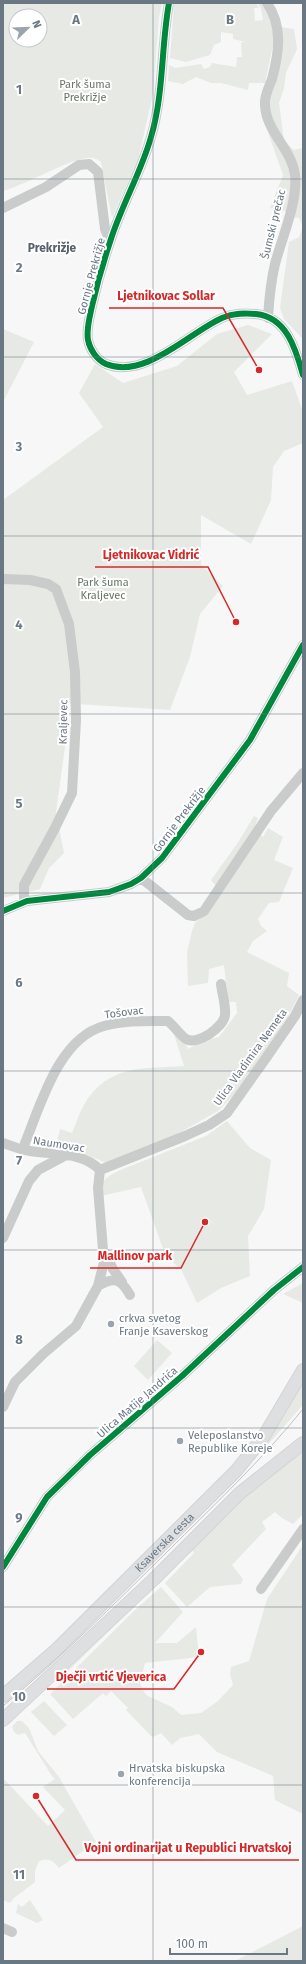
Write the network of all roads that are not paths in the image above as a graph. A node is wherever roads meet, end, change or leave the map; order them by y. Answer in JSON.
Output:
{"nodes":[{"id":1,"x":169,"y":3,"type":"edge"},
{"id":2,"x":267,"y":3,"type":"edge"},
{"id":3,"x":3,"y":208,"type":"edge"},
{"id":4,"x":110,"y":242,"type":"junction"},
{"id":5,"x":268,"y":318,"type":"junction"},
{"id":6,"x":303,"y":371,"type":"edge"},
{"id":7,"x":3,"y":579,"type":"edge"},
{"id":8,"x":303,"y":645,"type":"edge"},
{"id":9,"x":303,"y":773,"type":"edge"},
{"id":10,"x":141,"y":878,"type":"junction"},
{"id":11,"x":24,"y":902,"type":"junction"},
{"id":12,"x":3,"y":911,"type":"edge"},
{"id":13,"x":221,"y":984,"type":"dead end"},
{"id":14,"x":303,"y":1000,"type":"edge"},
{"id":15,"x":3,"y":1143,"type":"edge"},
{"id":16,"x":24,"y":1150,"type":"junction"},
{"id":17,"x":66,"y":1155,"type":"junction"},
{"id":18,"x":100,"y":1170,"type":"junction"},
{"id":19,"x":3,"y":1238,"type":"edge"},
{"id":20,"x":103,"y":1250,"type":"junction"},
{"id":21,"x":303,"y":1267,"type":"edge"},
{"id":22,"x":122,"y":1282,"type":"junction"},
{"id":23,"x":98,"y":1286,"type":"junction"},
{"id":24,"x":130,"y":1295,"type":"dead end"},
{"id":25,"x":301,"y":1375,"type":"edge"},
{"id":26,"x":3,"y":1407,"type":"edge"},
{"id":27,"x":303,"y":1443,"type":"edge"},
{"id":28,"x":303,"y":1529,"type":"edge"},
{"id":29,"x":3,"y":1567,"type":"edge"},
{"id":30,"x":261,"y":1589,"type":"dead end"},
{"id":31,"x":3,"y":1696,"type":"edge"},
{"id":32,"x":3,"y":1720,"type":"edge"}],
"edges":[{"from":1,"to":4,"type":"street","name":"Gornje Prekrižje"},
{"from":2,"to":5,"type":"street","name":"Šumski prečac"},
{"from":3,"to":4,"type":"street"},
{"from":4,"to":5,"type":"street","name":"Gornje Prekrižje"},
{"from":5,"to":6,"type":"street","name":"Gornje Prekrižje"},
{"from":7,"to":11,"type":"street","name":"Kraljevec"},
{"from":8,"to":10,"type":"street","name":"Gornje Prekrižje"},
{"from":9,"to":10,"type":"street"},
{"from":10,"to":11,"type":"street","name":"Gornje Prekrižje"},
{"from":11,"to":12,"type":"street","name":"Gornje Prekrižje"},
{"from":13,"to":16,"type":"street","name":"Tošovac"},
{"from":14,"to":18,"type":"street","name":"Ulica Vladimira Nemeta"},
{"from":15,"to":16,"type":"street","name":"Naumovac"},
{"from":16,"to":17,"type":"street","name":"Naumovac"},
{"from":17,"to":18,"type":"street","name":"Naumovac"},
{"from":17,"to":19,"type":"street"},
{"from":18,"to":20,"type":"street"},
{"from":20,"to":22,"type":"street"},
{"from":20,"to":23,"type":"street"},
{"from":21,"to":29,"type":"street","name":"Ulica Matije Jandrića"},
{"from":22,"to":23,"type":"street"},
{"from":22,"to":24,"type":"street"},
{"from":23,"to":26,"type":"street"},
{"from":25,"to":31,"type":"main road","name":"Ksaverska cesta"},
{"from":27,"to":32,"type":"main road","name":"Ksaverska cesta"},
{"from":28,"to":30,"type":"street"}]}
